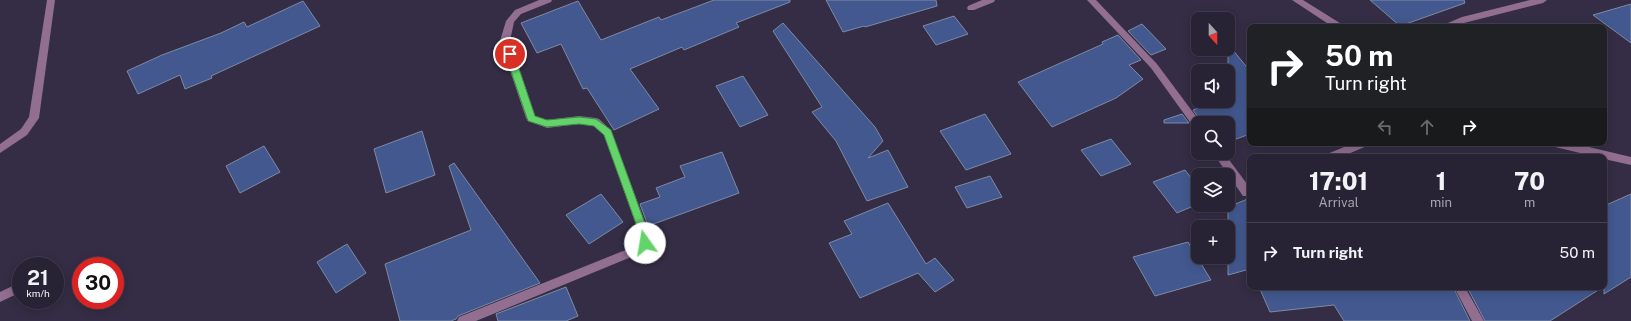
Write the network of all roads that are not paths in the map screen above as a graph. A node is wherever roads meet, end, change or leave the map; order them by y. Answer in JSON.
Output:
{"nodes":[{"id":1,"x":51,"y":0,"type":"edge"},
{"id":2,"x":548,"y":0,"type":"edge"},
{"id":3,"x":991,"y":0,"type":"edge"},
{"id":4,"x":1090,"y":0,"type":"edge"},
{"id":5,"x":1296,"y":0,"type":"edge"},
{"id":6,"x":1543,"y":0,"type":"edge"},
{"id":7,"x":971,"y":8,"type":"dead end"},
{"id":8,"x":1335,"y":24,"type":"edge"},
{"id":9,"x":1453,"y":24,"type":"edge"},
{"id":10,"x":1191,"y":116,"type":"edge"},
{"id":11,"x":1357,"y":146,"type":"edge"},
{"id":12,"x":1568,"y":146,"type":"edge"},
{"id":13,"x":0,"y":149,"type":"edge"},
{"id":14,"x":1338,"y":154,"type":"edge"},
{"id":15,"x":1601,"y":154,"type":"edge"},
{"id":16,"x":1607,"y":155,"type":"edge"},
{"id":17,"x":1223,"y":160,"type":"edge"},
{"id":18,"x":1631,"y":161,"type":"edge"},
{"id":19,"x":1247,"y":193,"type":"edge"},
{"id":20,"x":1460,"y":290,"type":"edge"},
{"id":21,"x":12,"y":291,"type":"edge"},
{"id":22,"x":0,"y":297,"type":"edge"},
{"id":23,"x":463,"y":321,"type":"edge"},
{"id":24,"x":1478,"y":321,"type":"edge"}],
"edges":[{"from":1,"to":13,"type":"street"},
{"from":2,"to":23,"type":"street"},
{"from":3,"to":7,"type":"street"},
{"from":4,"to":10,"type":"street"},
{"from":5,"to":8,"type":"street"},
{"from":6,"to":9,"type":"street"},
{"from":11,"to":14,"type":"street"},
{"from":12,"to":15,"type":"street"},
{"from":16,"to":18,"type":"street"},
{"from":17,"to":19,"type":"street"},
{"from":20,"to":24,"type":"street"},
{"from":21,"to":22,"type":"street"}]}
